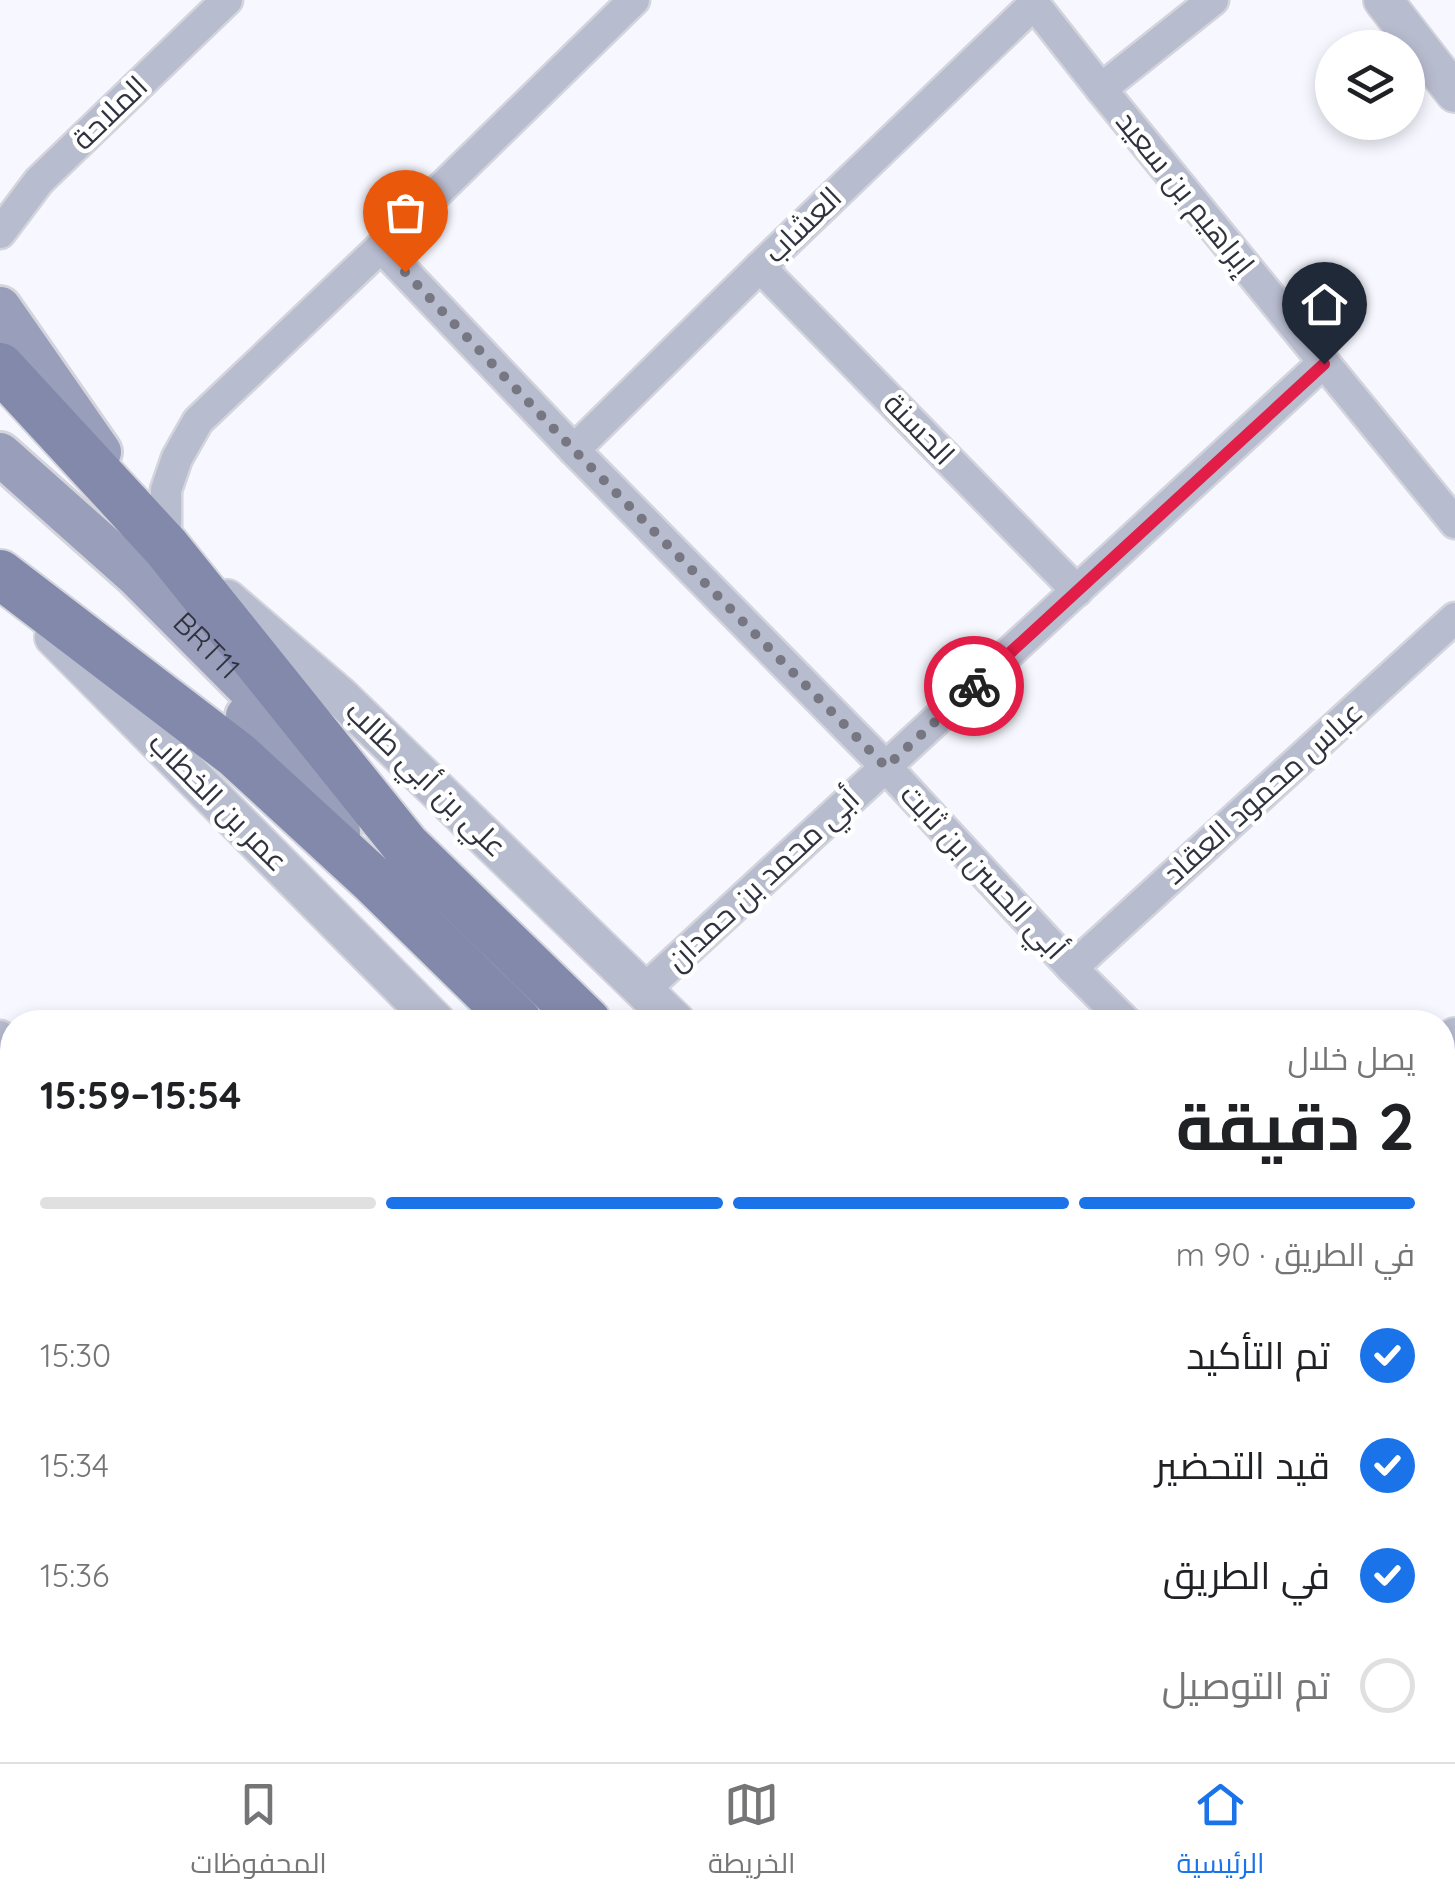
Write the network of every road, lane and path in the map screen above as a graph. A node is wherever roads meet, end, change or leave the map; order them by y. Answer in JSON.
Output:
{"nodes":[{"id":1,"x":228,"y":0,"type":"edge"},
{"id":2,"x":634,"y":0,"type":"edge"},
{"id":3,"x":1213,"y":0,"type":"edge"},
{"id":4,"x":1383,"y":0,"type":"edge"},
{"id":5,"x":1032,"y":2,"type":"edge"},
{"id":6,"x":1101,"y":90,"type":"junction"},
{"id":7,"x":1455,"y":93,"type":"edge"},
{"id":8,"x":0,"y":233,"type":"edge"},
{"id":9,"x":381,"y":246,"type":"junction"},
{"id":10,"x":760,"y":267,"type":"junction"},
{"id":11,"x":0,"y":308,"type":"edge"},
{"id":12,"x":1324,"y":364,"type":"junction"},
{"id":13,"x":0,"y":367,"type":"edge"},
{"id":14,"x":574,"y":450,"type":"junction"},
{"id":15,"x":0,"y":454,"type":"edge"},
{"id":16,"x":0,"y":466,"type":"edge"},
{"id":17,"x":1455,"y":523,"type":"edge"},
{"id":18,"x":166,"y":547,"type":"junction"},
{"id":19,"x":0,"y":578,"type":"edge"},
{"id":20,"x":1078,"y":591,"type":"junction"},
{"id":21,"x":1455,"y":618,"type":"edge"},
{"id":22,"x":886,"y":767,"type":"junction"},
{"id":23,"x":406,"y":846,"type":"junction"},
{"id":24,"x":373,"y":880,"type":"junction"},
{"id":25,"x":1072,"y":968,"type":"junction"},
{"id":26,"x":644,"y":990,"type":"junction"},
{"id":27,"x":424,"y":1010,"type":"edge"},
{"id":28,"x":506,"y":1010,"type":"edge"},
{"id":29,"x":575,"y":1010,"type":"edge"},
{"id":30,"x":664,"y":1010,"type":"edge"},
{"id":31,"x":1114,"y":1010,"type":"edge"}],
"edges":[{"from":1,"to":8,"type":"street","name":"الملاحة"},
{"from":2,"to":9,"type":"street"},
{"from":3,"to":6,"type":"street"},
{"from":4,"to":7,"type":"street"},
{"from":5,"to":6,"type":"street","name":"إبراهيم بن سعيد"},
{"from":5,"to":10,"type":"street","name":"العشاب"},
{"from":6,"to":12,"type":"street","name":"إبراهيم بن سعيد"},
{"from":9,"to":14,"type":"street","name":"أبي الحسن بن ثابت"},
{"from":9,"to":18,"type":"street"},
{"from":10,"to":14,"type":"street","name":"العشاب"},
{"from":10,"to":20,"type":"street","name":"الحسنة"},
{"from":11,"to":18,"type":"main road"},
{"from":12,"to":17,"type":"street","name":"إبراهيم بن سعيد"},
{"from":12,"to":20,"type":"street","name":"أبي محمد بن حمدان"},
{"from":13,"to":18,"type":"main road","name":"علي بن أبي طالب"},
{"from":14,"to":22,"type":"street","name":"أبي الحسن بن ثابت"},
{"from":15,"to":23,"type":"main road","name":"BRT11"},
{"from":16,"to":24,"type":"main road","name":"BRT11"},
{"from":18,"to":23,"type":"main road","name":"علي بن أبي طالب"},
{"from":18,"to":26,"type":"street","name":"علي بن أبي طالب"},
{"from":19,"to":24,"type":"main road"},
{"from":19,"to":27,"type":"street","name":"عمر بن الخطاب"},
{"from":20,"to":22,"type":"street","name":"أبي محمد بن حمدان"},
{"from":21,"to":25,"type":"street","name":"عباس محمود العقاد"},
{"from":22,"to":25,"type":"street","name":"أبي الحسن بن ثابت"},
{"from":22,"to":26,"type":"street","name":"أبي محمد بن حمدان"},
{"from":23,"to":29,"type":"main road","name":"علي بن أبي طالب"},
{"from":24,"to":28,"type":"main road"},
{"from":25,"to":31,"type":"street","name":"أبي الحسن بن ثابت"},
{"from":26,"to":30,"type":"street","name":"علي بن أبي طالب"}]}
